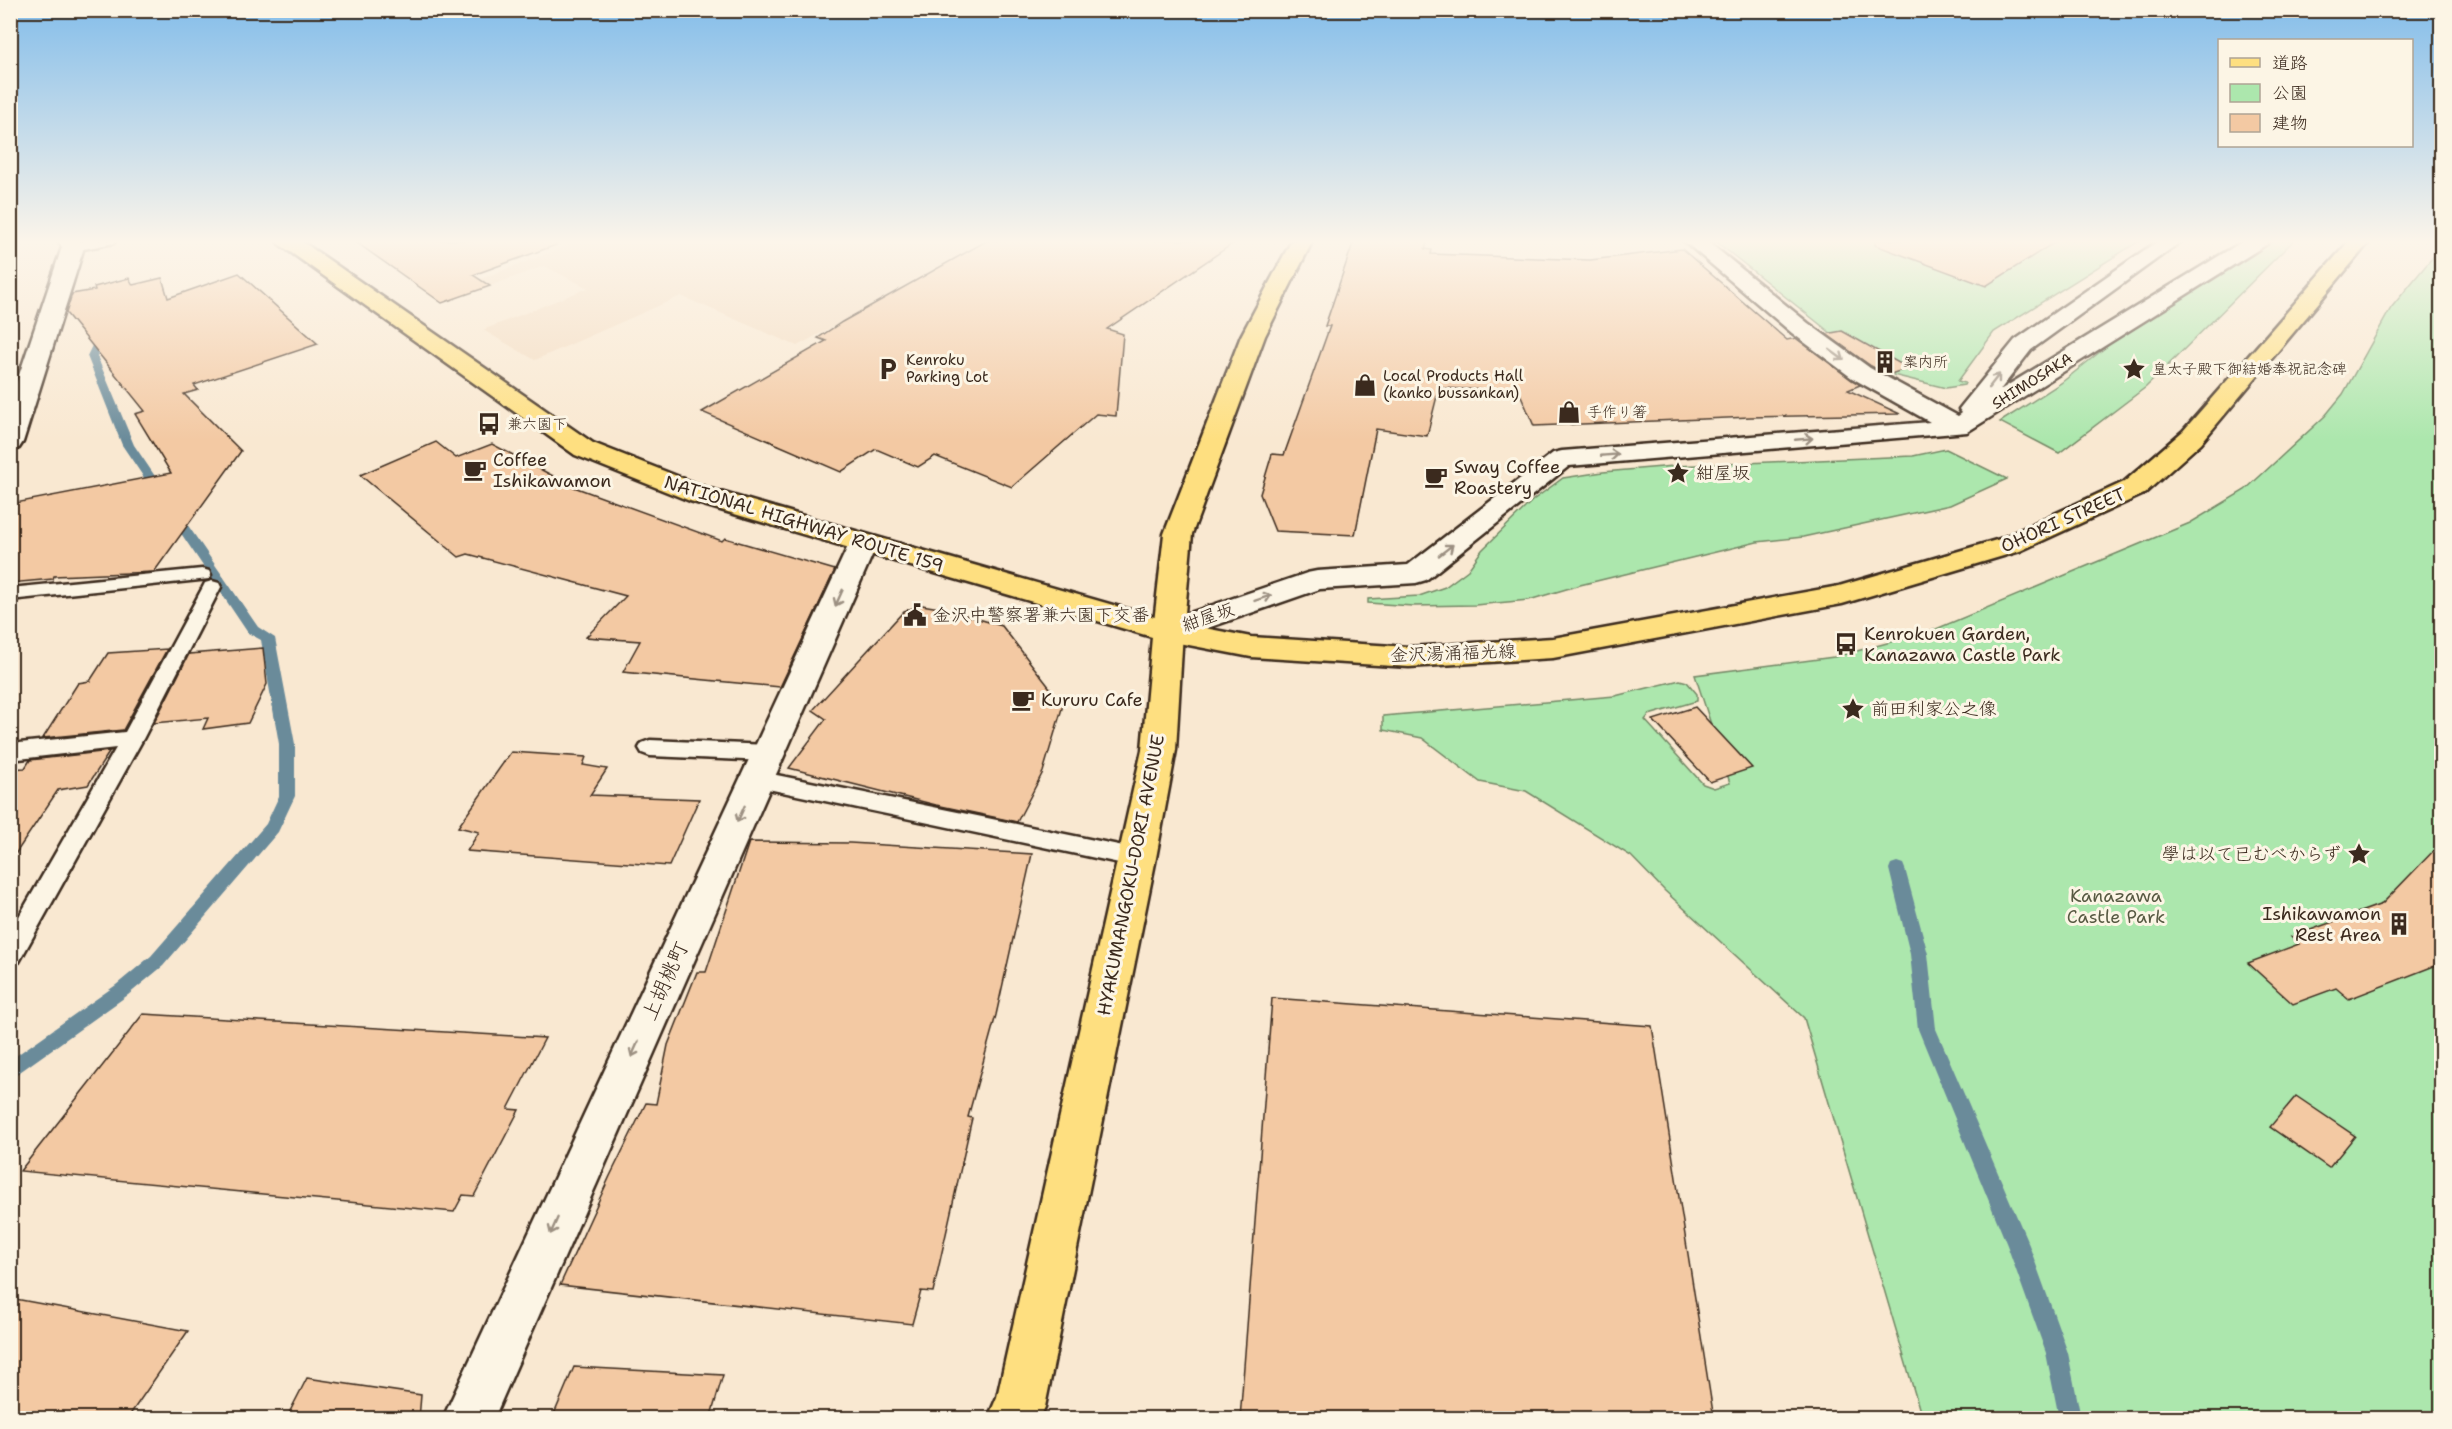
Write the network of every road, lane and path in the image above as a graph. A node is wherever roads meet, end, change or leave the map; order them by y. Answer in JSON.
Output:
{"nodes":[{"id":1,"x":52,"y":307,"type":"edge"},
{"id":2,"x":381,"y":307,"type":"edge"},
{"id":3,"x":1268,"y":307,"type":"edge"},
{"id":4,"x":1774,"y":307,"type":"edge"},
{"id":5,"x":2078,"y":307,"type":"edge"},
{"id":6,"x":2152,"y":307,"type":"edge"},
{"id":7,"x":2304,"y":307,"type":"edge"},
{"id":8,"x":1958,"y":427,"type":"junction"},
{"id":9,"x":10,"y":442,"type":"edge"},
{"id":10,"x":862,"y":544,"type":"junction"},
{"id":11,"x":10,"y":594,"type":"edge"},
{"id":12,"x":1737,"y":616,"type":"joint"},
{"id":13,"x":1168,"y":631,"type":"junction"},
{"id":14,"x":132,"y":739,"type":"junction"},
{"id":15,"x":650,"y":748,"type":"dead end"},
{"id":16,"x":10,"y":752,"type":"edge"},
{"id":17,"x":762,"y":766,"type":"junction"},
{"id":18,"x":1138,"y":858,"type":"junction"},
{"id":19,"x":10,"y":956,"type":"edge"},
{"id":20,"x":468,"y":1419,"type":"edge"},
{"id":21,"x":1013,"y":1419,"type":"edge"}],
"edges":[{"from":1,"to":9,"type":"street"},
{"from":2,"to":10,"type":"main road","name":"NATIONAL HIGHWAY ROUTE 159"},
{"from":3,"to":13,"type":"main road","name":"HYAKUMANGOKU-DORI AVENUE"},
{"from":4,"to":8,"type":"street","one_way":true},
{"from":8,"to":5,"type":"street","one_way":true},
{"from":6,"to":8,"type":"street","name":"SHIMOSAKA"},
{"from":7,"to":12,"type":"main road","name":"OHORI STREET"},
{"from":13,"to":8,"type":"street","name":"紺屋坂","one_way":true},
{"from":10,"to":13,"type":"main road","name":"NATIONAL HIGHWAY ROUTE 159"},
{"from":10,"to":17,"type":"street","name":"上胡桃町","one_way":true},
{"from":11,"to":14,"type":"lane"},
{"from":12,"to":13,"type":"main road","name":"金沢湯涌福光線"},
{"from":13,"to":18,"type":"main road","name":"HYAKUMANGOKU-DORI AVENUE"},
{"from":14,"to":16,"type":"lane"},
{"from":14,"to":19,"type":"lane"},
{"from":15,"to":17,"type":"lane"},
{"from":17,"to":18,"type":"lane"},
{"from":17,"to":20,"type":"street","name":"上胡桃町","one_way":true},
{"from":18,"to":21,"type":"main road","name":"HYAKUMANGOKU-DORI AVENUE"}]}
